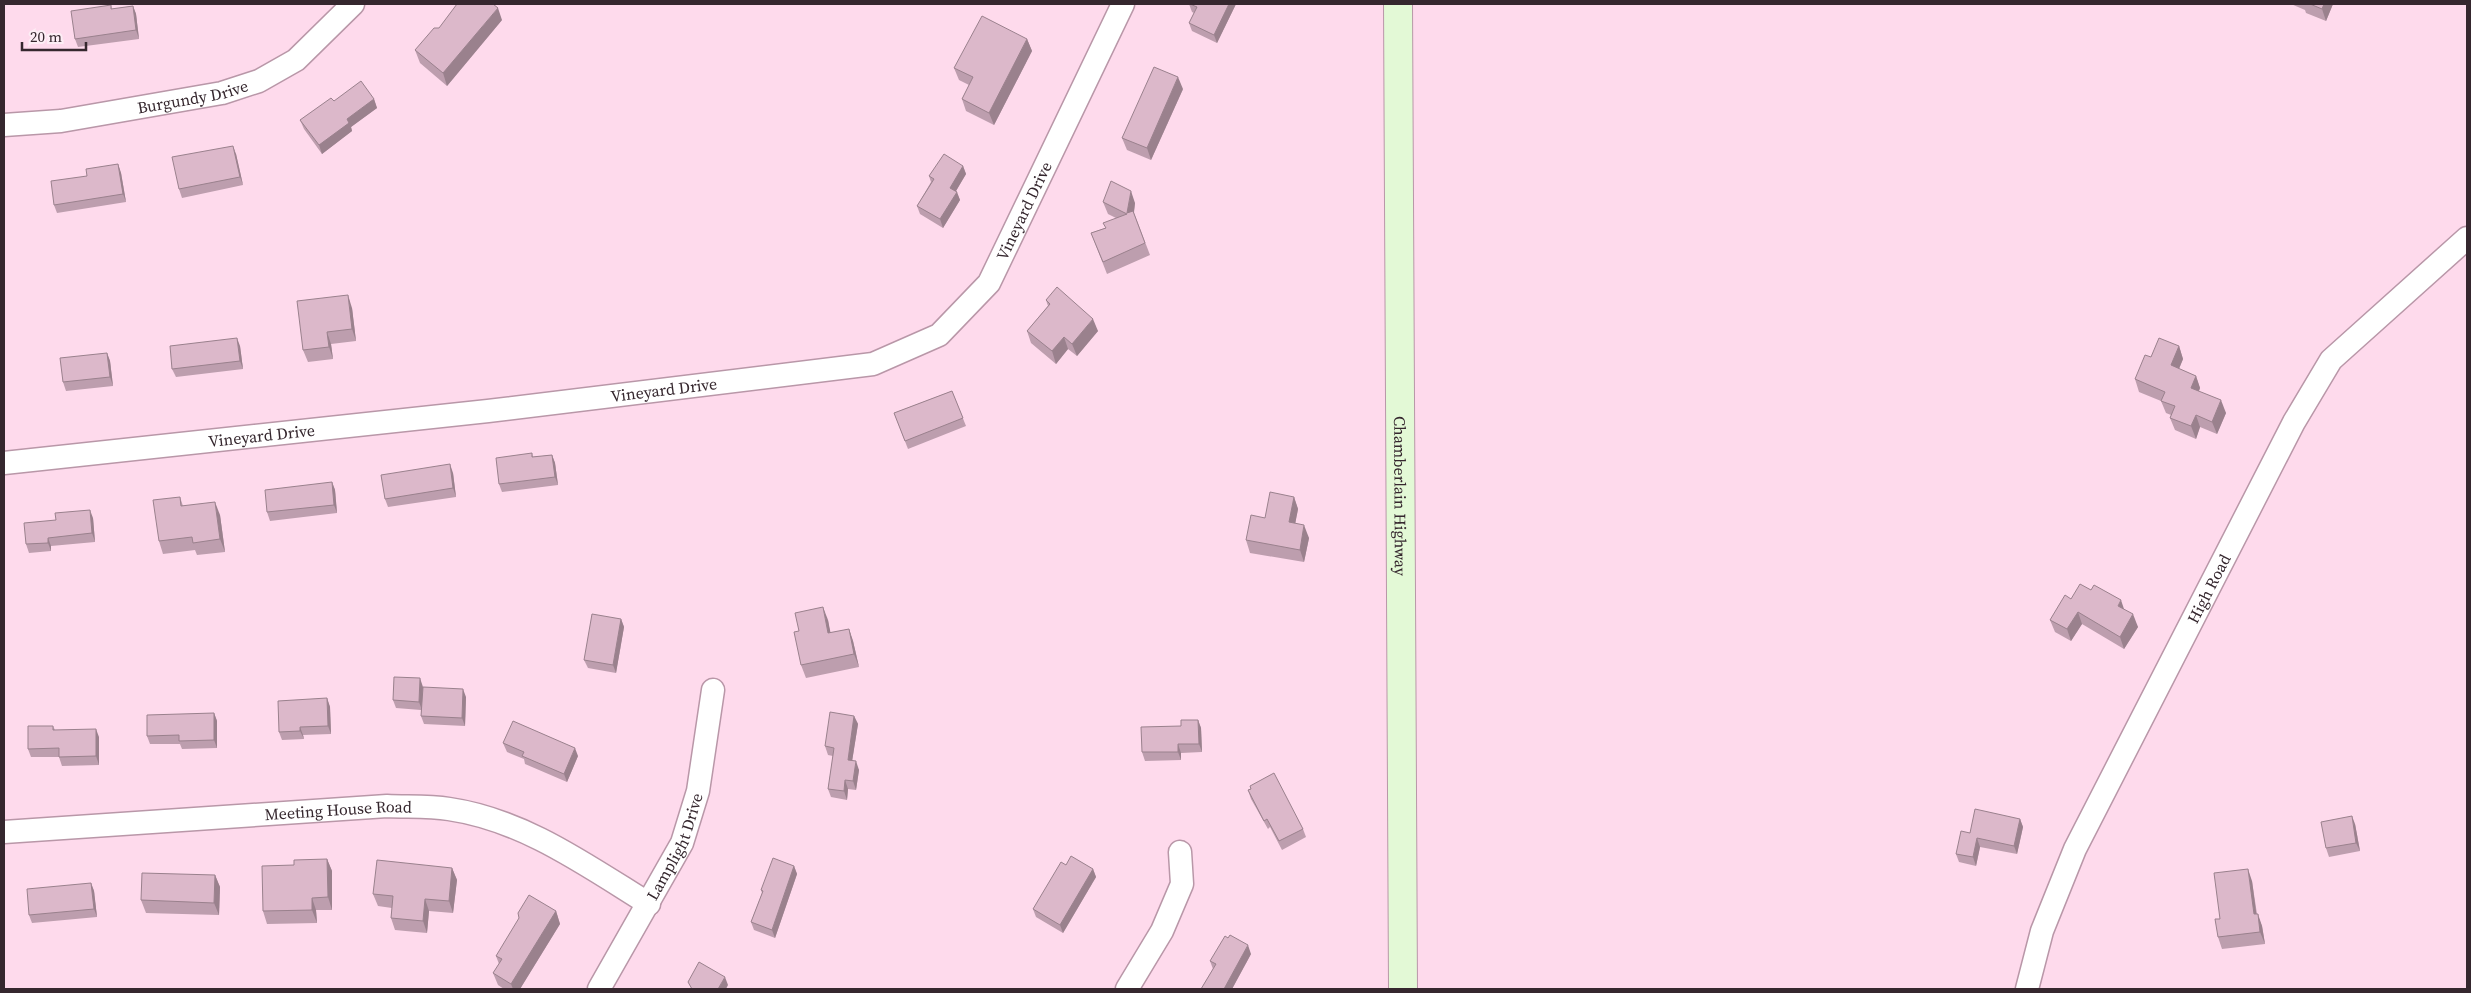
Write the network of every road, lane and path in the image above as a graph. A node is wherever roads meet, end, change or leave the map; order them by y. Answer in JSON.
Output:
{"nodes":[{"id":1,"x":353,"y":4,"type":"edge"},
{"id":2,"x":1123,"y":4,"type":"edge"},
{"id":3,"x":1398,"y":4,"type":"edge"},
{"id":4,"x":4,"y":125,"type":"edge"},
{"id":5,"x":2467,"y":238,"type":"edge"},
{"id":6,"x":4,"y":463,"type":"edge"},
{"id":7,"x":714,"y":690,"type":"dead end"},
{"id":8,"x":4,"y":832,"type":"edge"},
{"id":9,"x":1180,"y":852,"type":"dead end"},
{"id":10,"x":649,"y":904,"type":"junction"},
{"id":11,"x":600,"y":989,"type":"edge"},
{"id":12,"x":1128,"y":989,"type":"edge"},
{"id":13,"x":1403,"y":989,"type":"edge"},
{"id":14,"x":2027,"y":989,"type":"edge"}],
"edges":[{"from":1,"to":4,"type":"street","name":"Burgundy Drive"},
{"from":2,"to":6,"type":"street","name":"Vineyard Drive"},
{"from":3,"to":13,"type":"main road","name":"Chamberlain Highway"},
{"from":5,"to":14,"type":"street","name":"High Road"},
{"from":7,"to":10,"type":"street","name":"Lamplight Drive"},
{"from":8,"to":10,"type":"street","name":"Meeting House Road"},
{"from":9,"to":12,"type":"street"},
{"from":10,"to":11,"type":"street","name":"Lamplight Drive"}]}
